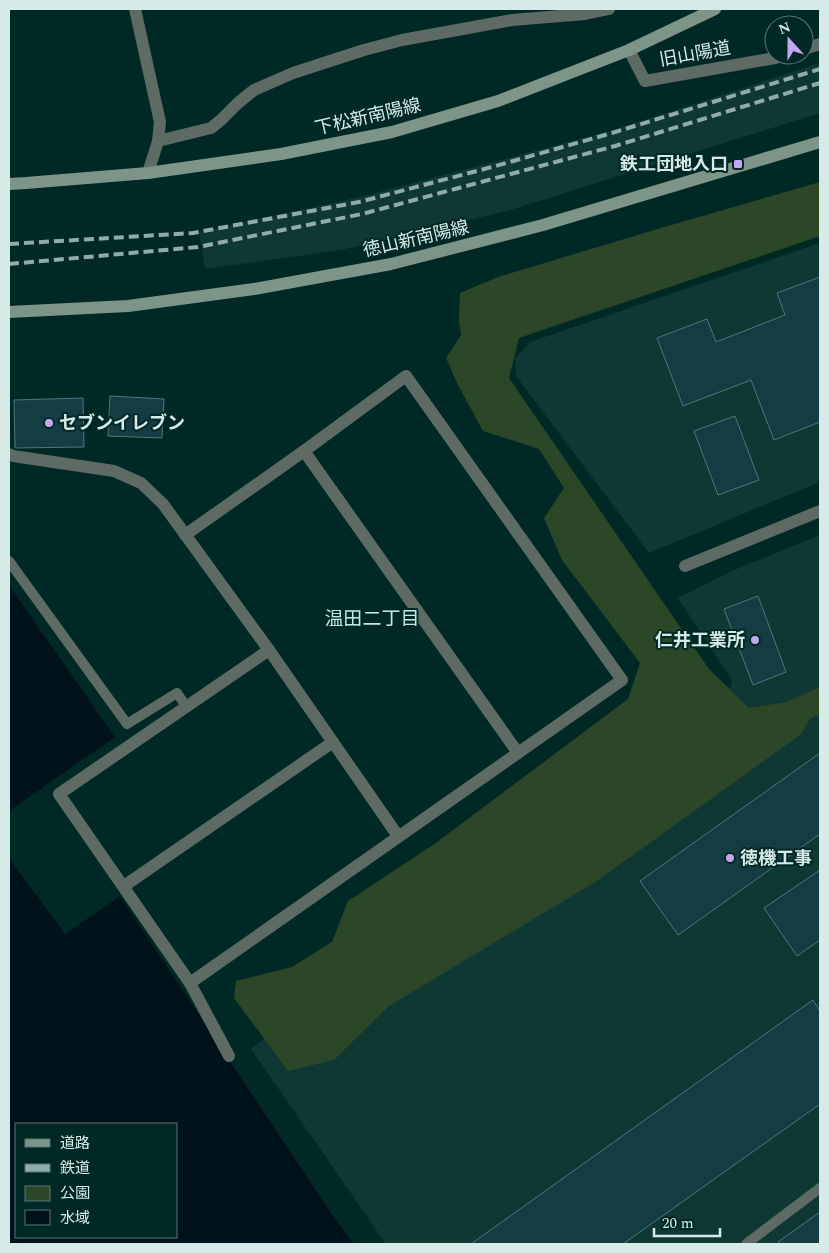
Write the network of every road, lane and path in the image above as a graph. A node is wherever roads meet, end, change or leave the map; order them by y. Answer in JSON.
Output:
{"nodes":[{"id":1,"x":136,"y":9,"type":"edge"},
{"id":2,"x":609,"y":9,"type":"edge"},
{"id":3,"x":716,"y":9,"type":"edge"},
{"id":4,"x":629,"y":50,"type":"junction"},
{"id":5,"x":764,"y":60,"type":"edge"},
{"id":6,"x":158,"y":141,"type":"junction"},
{"id":7,"x":820,"y":142,"type":"edge"},
{"id":8,"x":148,"y":173,"type":"junction"},
{"id":9,"x":9,"y":184,"type":"edge"},
{"id":10,"x":9,"y":312,"type":"edge"},
{"id":11,"x":304,"y":451,"type":"junction"},
{"id":12,"x":9,"y":454,"type":"edge"},
{"id":13,"x":820,"y":511,"type":"edge"},
{"id":14,"x":185,"y":535,"type":"junction"},
{"id":15,"x":9,"y":561,"type":"edge"},
{"id":16,"x":685,"y":566,"type":"dead end"},
{"id":17,"x":268,"y":650,"type":"junction"},
{"id":18,"x":186,"y":706,"type":"junction"},
{"id":19,"x":333,"y":742,"type":"junction"},
{"id":20,"x":518,"y":753,"type":"junction"},
{"id":21,"x":398,"y":836,"type":"junction"},
{"id":22,"x":124,"y":886,"type":"junction"},
{"id":23,"x":190,"y":983,"type":"junction"},
{"id":24,"x":229,"y":1056,"type":"dead end"},
{"id":25,"x":820,"y":1188,"type":"edge"},
{"id":26,"x":746,"y":1244,"type":"edge"}],
"edges":[{"from":1,"to":6,"type":"street"},
{"from":2,"to":6,"type":"street"},
{"from":3,"to":4,"type":"main road","name":"下松新南陽線"},
{"from":4,"to":5,"type":"street","name":"旧山陽道"},
{"from":4,"to":8,"type":"main road","name":"下松新南陽線"},
{"from":6,"to":8,"type":"street"},
{"from":7,"to":10,"type":"main road","name":"徳山新南陽線"},
{"from":8,"to":9,"type":"main road","name":"下松新南陽線"},
{"from":11,"to":14,"type":"street"},
{"from":11,"to":20,"type":"street"},
{"from":11,"to":20,"type":"street"},
{"from":12,"to":14,"type":"street"},
{"from":13,"to":16,"type":"street"},
{"from":14,"to":17,"type":"street"},
{"from":15,"to":18,"type":"lane"},
{"from":17,"to":18,"type":"street"},
{"from":17,"to":19,"type":"street"},
{"from":18,"to":22,"type":"street"},
{"from":19,"to":21,"type":"street"},
{"from":19,"to":22,"type":"street"},
{"from":20,"to":21,"type":"street"},
{"from":21,"to":23,"type":"street"},
{"from":22,"to":23,"type":"street"},
{"from":23,"to":24,"type":"street"},
{"from":25,"to":26,"type":"lane"}]}
